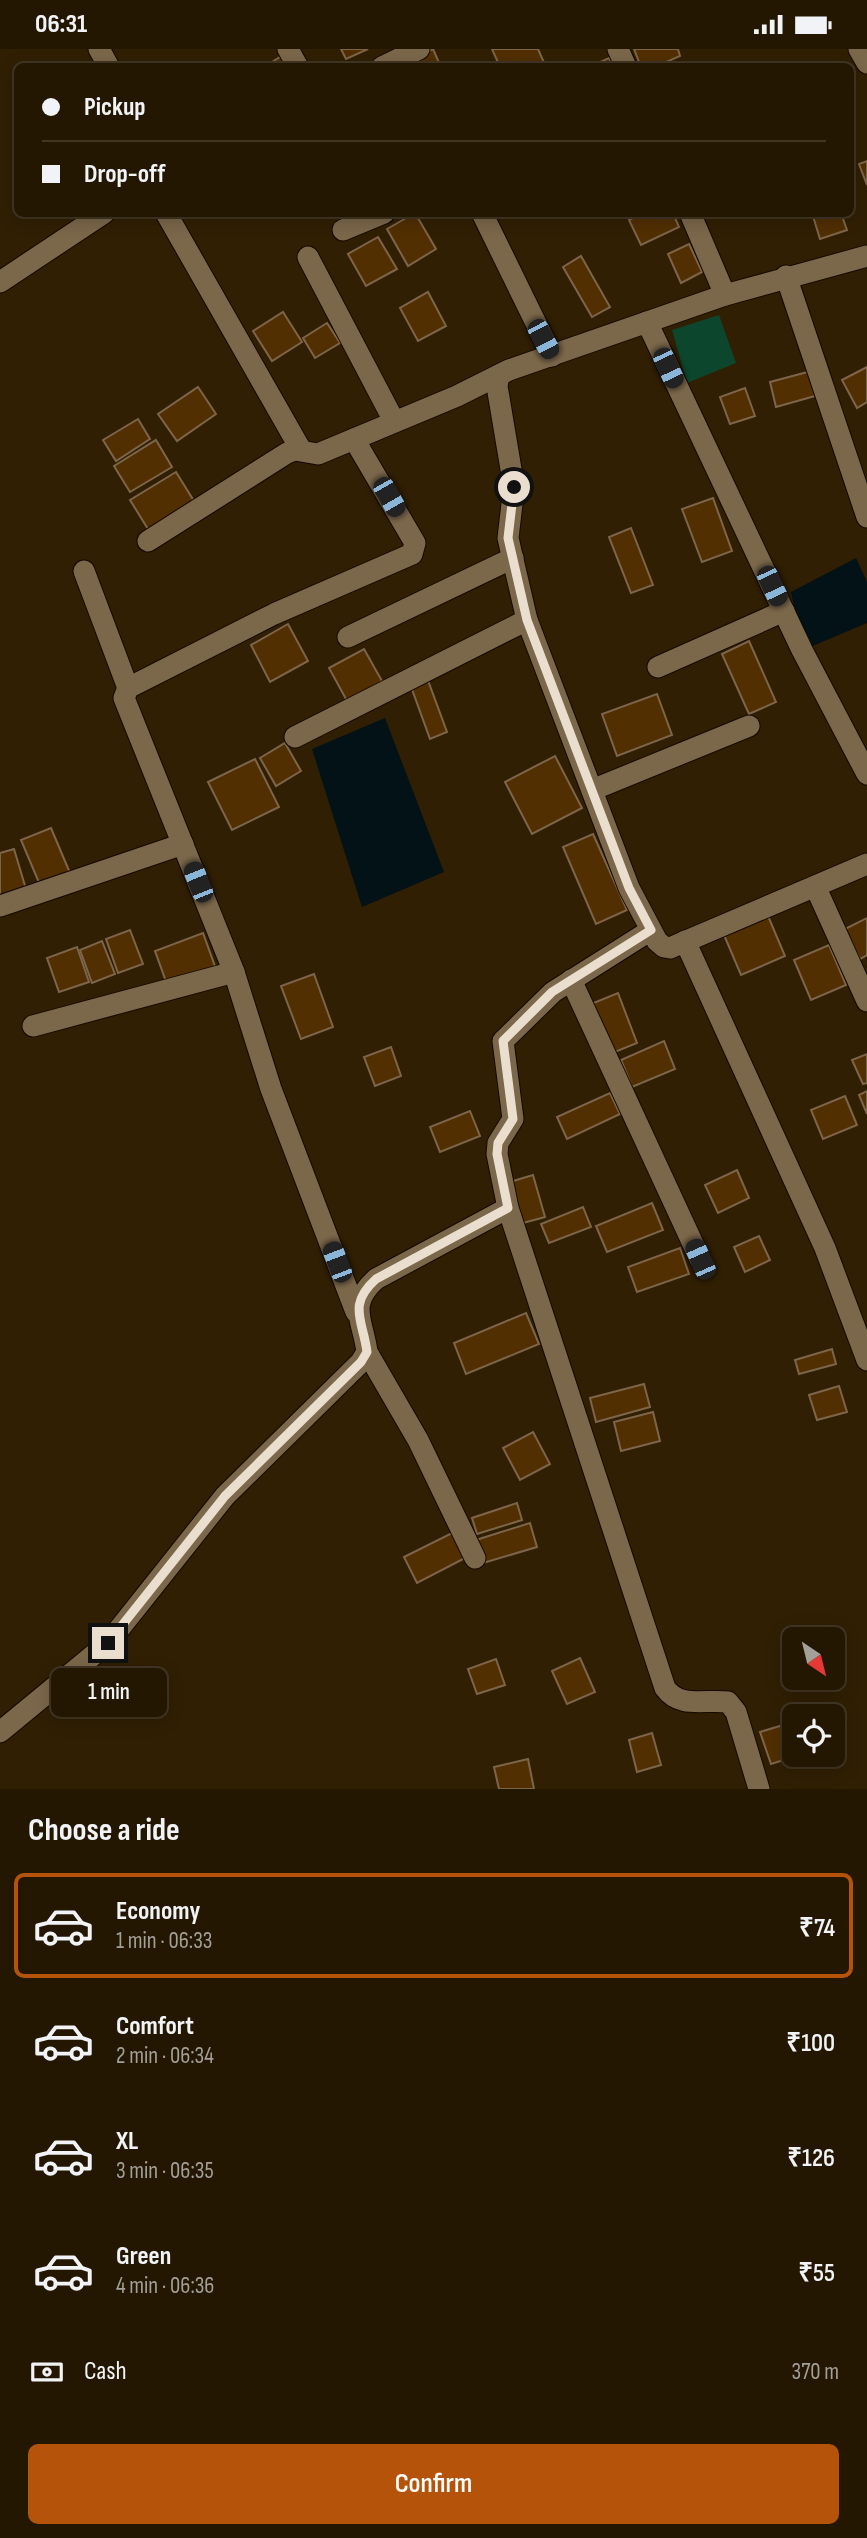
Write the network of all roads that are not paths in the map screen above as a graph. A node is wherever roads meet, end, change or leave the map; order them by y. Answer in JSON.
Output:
{"nodes":[{"id":1,"x":419,"y":49,"type":"edge"},
{"id":2,"x":859,"y":49,"type":"edge"},
{"id":3,"x":390,"y":63,"type":"edge"},
{"id":4,"x":867,"y":64,"type":"edge"},
{"id":5,"x":98,"y":217,"type":"edge"},
{"id":6,"x":168,"y":217,"type":"edge"},
{"id":7,"x":375,"y":217,"type":"edge"},
{"id":8,"x":484,"y":217,"type":"edge"},
{"id":9,"x":692,"y":217,"type":"edge"},
{"id":10,"x":344,"y":230,"type":"dead end"},
{"id":11,"x":867,"y":256,"type":"edge"},
{"id":12,"x":308,"y":257,"type":"dead end"},
{"id":13,"x":786,"y":277,"type":"junction"},
{"id":14,"x":0,"y":282,"type":"edge"},
{"id":15,"x":725,"y":295,"type":"junction"},
{"id":16,"x":647,"y":322,"type":"junction"},
{"id":17,"x":552,"y":356,"type":"junction"},
{"id":18,"x":499,"y":375,"type":"junction"},
{"id":19,"x":394,"y":421,"type":"junction"},
{"id":20,"x":354,"y":439,"type":"junction"},
{"id":21,"x":301,"y":450,"type":"junction"},
{"id":22,"x":867,"y":517,"type":"edge"},
{"id":23,"x":148,"y":541,"type":"dead end"},
{"id":24,"x":513,"y":558,"type":"junction"},
{"id":25,"x":84,"y":571,"type":"dead end"},
{"id":26,"x":784,"y":611,"type":"junction"},
{"id":27,"x":527,"y":620,"type":"junction"},
{"id":28,"x":348,"y":637,"type":"dead end"},
{"id":29,"x":658,"y":667,"type":"dead end"},
{"id":30,"x":128,"y":688,"type":"junction"},
{"id":31,"x":749,"y":726,"type":"dead end"},
{"id":32,"x":295,"y":737,"type":"dead end"},
{"id":33,"x":867,"y":774,"type":"edge"},
{"id":34,"x":592,"y":790,"type":"junction"},
{"id":35,"x":183,"y":844,"type":"junction"},
{"id":36,"x":867,"y":864,"type":"edge"},
{"id":37,"x":816,"y":888,"type":"junction"},
{"id":38,"x":0,"y":906,"type":"edge"},
{"id":39,"x":651,"y":930,"type":"junction"},
{"id":40,"x":685,"y":941,"type":"junction"},
{"id":41,"x":234,"y":972,"type":"junction"},
{"id":42,"x":571,"y":980,"type":"junction"},
{"id":43,"x":867,"y":1000,"type":"edge"},
{"id":44,"x":33,"y":1026,"type":"dead end"},
{"id":45,"x":508,"y":1208,"type":"junction"},
{"id":46,"x":700,"y":1259,"type":"dead end"},
{"id":47,"x":356,"y":1312,"type":"junction"},
{"id":48,"x":367,"y":1352,"type":"junction"},
{"id":49,"x":867,"y":1360,"type":"edge"},
{"id":50,"x":475,"y":1558,"type":"dead end"},
{"id":51,"x":0,"y":1732,"type":"edge"},
{"id":52,"x":758,"y":1789,"type":"edge"}],
"edges":[{"from":1,"to":3,"type":"street"},
{"from":2,"to":4,"type":"street"},
{"from":5,"to":14,"type":"street"},
{"from":6,"to":21,"type":"street"},
{"from":7,"to":10,"type":"street"},
{"from":8,"to":17,"type":"street"},
{"from":9,"to":15,"type":"street"},
{"from":11,"to":13,"type":"street"},
{"from":12,"to":19,"type":"street"},
{"from":13,"to":15,"type":"street"},
{"from":13,"to":22,"type":"street"},
{"from":15,"to":16,"type":"street"},
{"from":16,"to":17,"type":"street"},
{"from":16,"to":26,"type":"street"},
{"from":17,"to":18,"type":"street"},
{"from":18,"to":19,"type":"street"},
{"from":18,"to":24,"type":"street"},
{"from":19,"to":20,"type":"street"},
{"from":20,"to":21,"type":"street"},
{"from":20,"to":30,"type":"street"},
{"from":21,"to":23,"type":"street"},
{"from":24,"to":27,"type":"street"},
{"from":24,"to":28,"type":"street"},
{"from":25,"to":30,"type":"street"},
{"from":26,"to":29,"type":"street"},
{"from":26,"to":33,"type":"street"},
{"from":27,"to":32,"type":"street"},
{"from":27,"to":34,"type":"street"},
{"from":30,"to":35,"type":"street"},
{"from":31,"to":34,"type":"street"},
{"from":34,"to":39,"type":"street"},
{"from":35,"to":38,"type":"street"},
{"from":35,"to":41,"type":"street"},
{"from":36,"to":37,"type":"street"},
{"from":37,"to":40,"type":"street"},
{"from":37,"to":43,"type":"street"},
{"from":39,"to":40,"type":"street"},
{"from":39,"to":42,"type":"street"},
{"from":40,"to":49,"type":"street"},
{"from":41,"to":44,"type":"street"},
{"from":41,"to":47,"type":"street"},
{"from":42,"to":45,"type":"street"},
{"from":42,"to":46,"type":"street"},
{"from":45,"to":47,"type":"street"},
{"from":45,"to":52,"type":"street"},
{"from":47,"to":48,"type":"street"},
{"from":48,"to":50,"type":"street"},
{"from":48,"to":51,"type":"street"}]}
